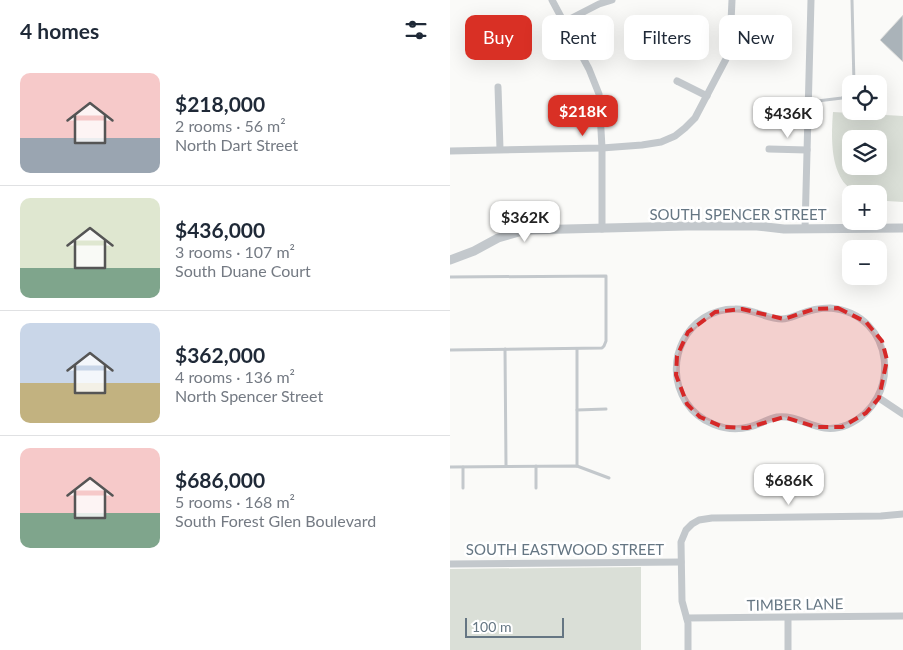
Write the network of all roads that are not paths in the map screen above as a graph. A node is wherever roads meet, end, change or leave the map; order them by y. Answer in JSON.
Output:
{"nodes":[{"id":1,"x":552,"y":0,"type":"edge"},
{"id":2,"x":612,"y":0,"type":"edge"},
{"id":3,"x":732,"y":0,"type":"edge"},
{"id":4,"x":812,"y":0,"type":"edge"},
{"id":5,"x":852,"y":0,"type":"edge"},
{"id":6,"x":560,"y":15,"type":"edge"},
{"id":7,"x":578,"y":15,"type":"edge"},
{"id":8,"x":584,"y":60,"type":"edge"},
{"id":9,"x":854,"y":75,"type":"edge"},
{"id":10,"x":677,"y":81,"type":"dead end"},
{"id":11,"x":498,"y":87,"type":"dead end"},
{"id":12,"x":707,"y":96,"type":"junction"},
{"id":13,"x":842,"y":98,"type":"edge"},
{"id":14,"x":808,"y":102,"type":"junction"},
{"id":15,"x":602,"y":148,"type":"junction"},
{"id":16,"x":500,"y":149,"type":"junction"},
{"id":17,"x":769,"y":149,"type":"dead end"},
{"id":18,"x":807,"y":150,"type":"junction"},
{"id":19,"x":450,"y":151,"type":"edge"},
{"id":20,"x":903,"y":228,"type":"edge"},
{"id":21,"x":602,"y":229,"type":"junction"},
{"id":22,"x":805,"y":229,"type":"junction"},
{"id":23,"x":450,"y":260,"type":"edge"},
{"id":24,"x":450,"y":277,"type":"edge"},
{"id":25,"x":506,"y":349,"type":"junction"},
{"id":26,"x":577,"y":349,"type":"junction"},
{"id":27,"x":450,"y":350,"type":"edge"},
{"id":28,"x":879,"y":398,"type":"junction"},
{"id":29,"x":606,"y":409,"type":"dead end"},
{"id":30,"x":577,"y":410,"type":"junction"},
{"id":31,"x":903,"y":414,"type":"edge"},
{"id":32,"x":506,"y":466,"type":"junction"},
{"id":33,"x":536,"y":466,"type":"junction"},
{"id":34,"x":578,"y":466,"type":"junction"},
{"id":35,"x":450,"y":467,"type":"edge"},
{"id":36,"x":463,"y":467,"type":"junction"},
{"id":37,"x":609,"y":478,"type":"dead end"},
{"id":38,"x":463,"y":488,"type":"dead end"},
{"id":39,"x":536,"y":488,"type":"dead end"},
{"id":40,"x":903,"y":514,"type":"edge"},
{"id":41,"x":681,"y":562,"type":"junction"},
{"id":42,"x":450,"y":564,"type":"edge"},
{"id":43,"x":903,"y":616,"type":"edge"},
{"id":44,"x":687,"y":618,"type":"junction"},
{"id":45,"x":788,"y":618,"type":"junction"},
{"id":46,"x":688,"y":650,"type":"edge"},
{"id":47,"x":788,"y":650,"type":"edge"}],
"edges":[{"from":1,"to":6,"type":"street"},
{"from":2,"to":7,"type":"street"},
{"from":3,"to":12,"type":"street"},
{"from":4,"to":14,"type":"street"},
{"from":5,"to":9,"type":"lane"},
{"from":8,"to":15,"type":"street"},
{"from":10,"to":12,"type":"street"},
{"from":11,"to":16,"type":"street"},
{"from":12,"to":15,"type":"street"},
{"from":13,"to":14,"type":"lane"},
{"from":14,"to":18,"type":"street"},
{"from":15,"to":16,"type":"street"},
{"from":15,"to":21,"type":"street"},
{"from":16,"to":19,"type":"street"},
{"from":17,"to":18,"type":"street"},
{"from":18,"to":22,"type":"street"},
{"from":20,"to":22,"type":"street","name":"SOUTH SPENCER STREET"},
{"from":21,"to":22,"type":"street","name":"SOUTH SPENCER STREET"},
{"from":21,"to":23,"type":"street","name":"SOUTH SPENCER STREET"},
{"from":24,"to":26,"type":"lane"},
{"from":25,"to":26,"type":"lane"},
{"from":25,"to":27,"type":"lane"},
{"from":25,"to":32,"type":"lane"},
{"from":26,"to":30,"type":"lane"},
{"from":28,"to":28,"type":"street"},
{"from":28,"to":31,"type":"street"},
{"from":29,"to":30,"type":"lane"},
{"from":30,"to":34,"type":"lane"},
{"from":32,"to":33,"type":"lane"},
{"from":32,"to":36,"type":"lane"},
{"from":33,"to":34,"type":"lane"},
{"from":33,"to":39,"type":"lane"},
{"from":34,"to":37,"type":"lane"},
{"from":35,"to":36,"type":"lane"},
{"from":36,"to":38,"type":"lane"},
{"from":40,"to":41,"type":"street"},
{"from":41,"to":42,"type":"street","name":"SOUTH EASTWOOD STREET"},
{"from":41,"to":44,"type":"street"},
{"from":43,"to":45,"type":"street","name":"TIMBER LANE"},
{"from":44,"to":45,"type":"street","name":"TIMBER LANE"},
{"from":44,"to":46,"type":"street"},
{"from":45,"to":47,"type":"street"}]}
